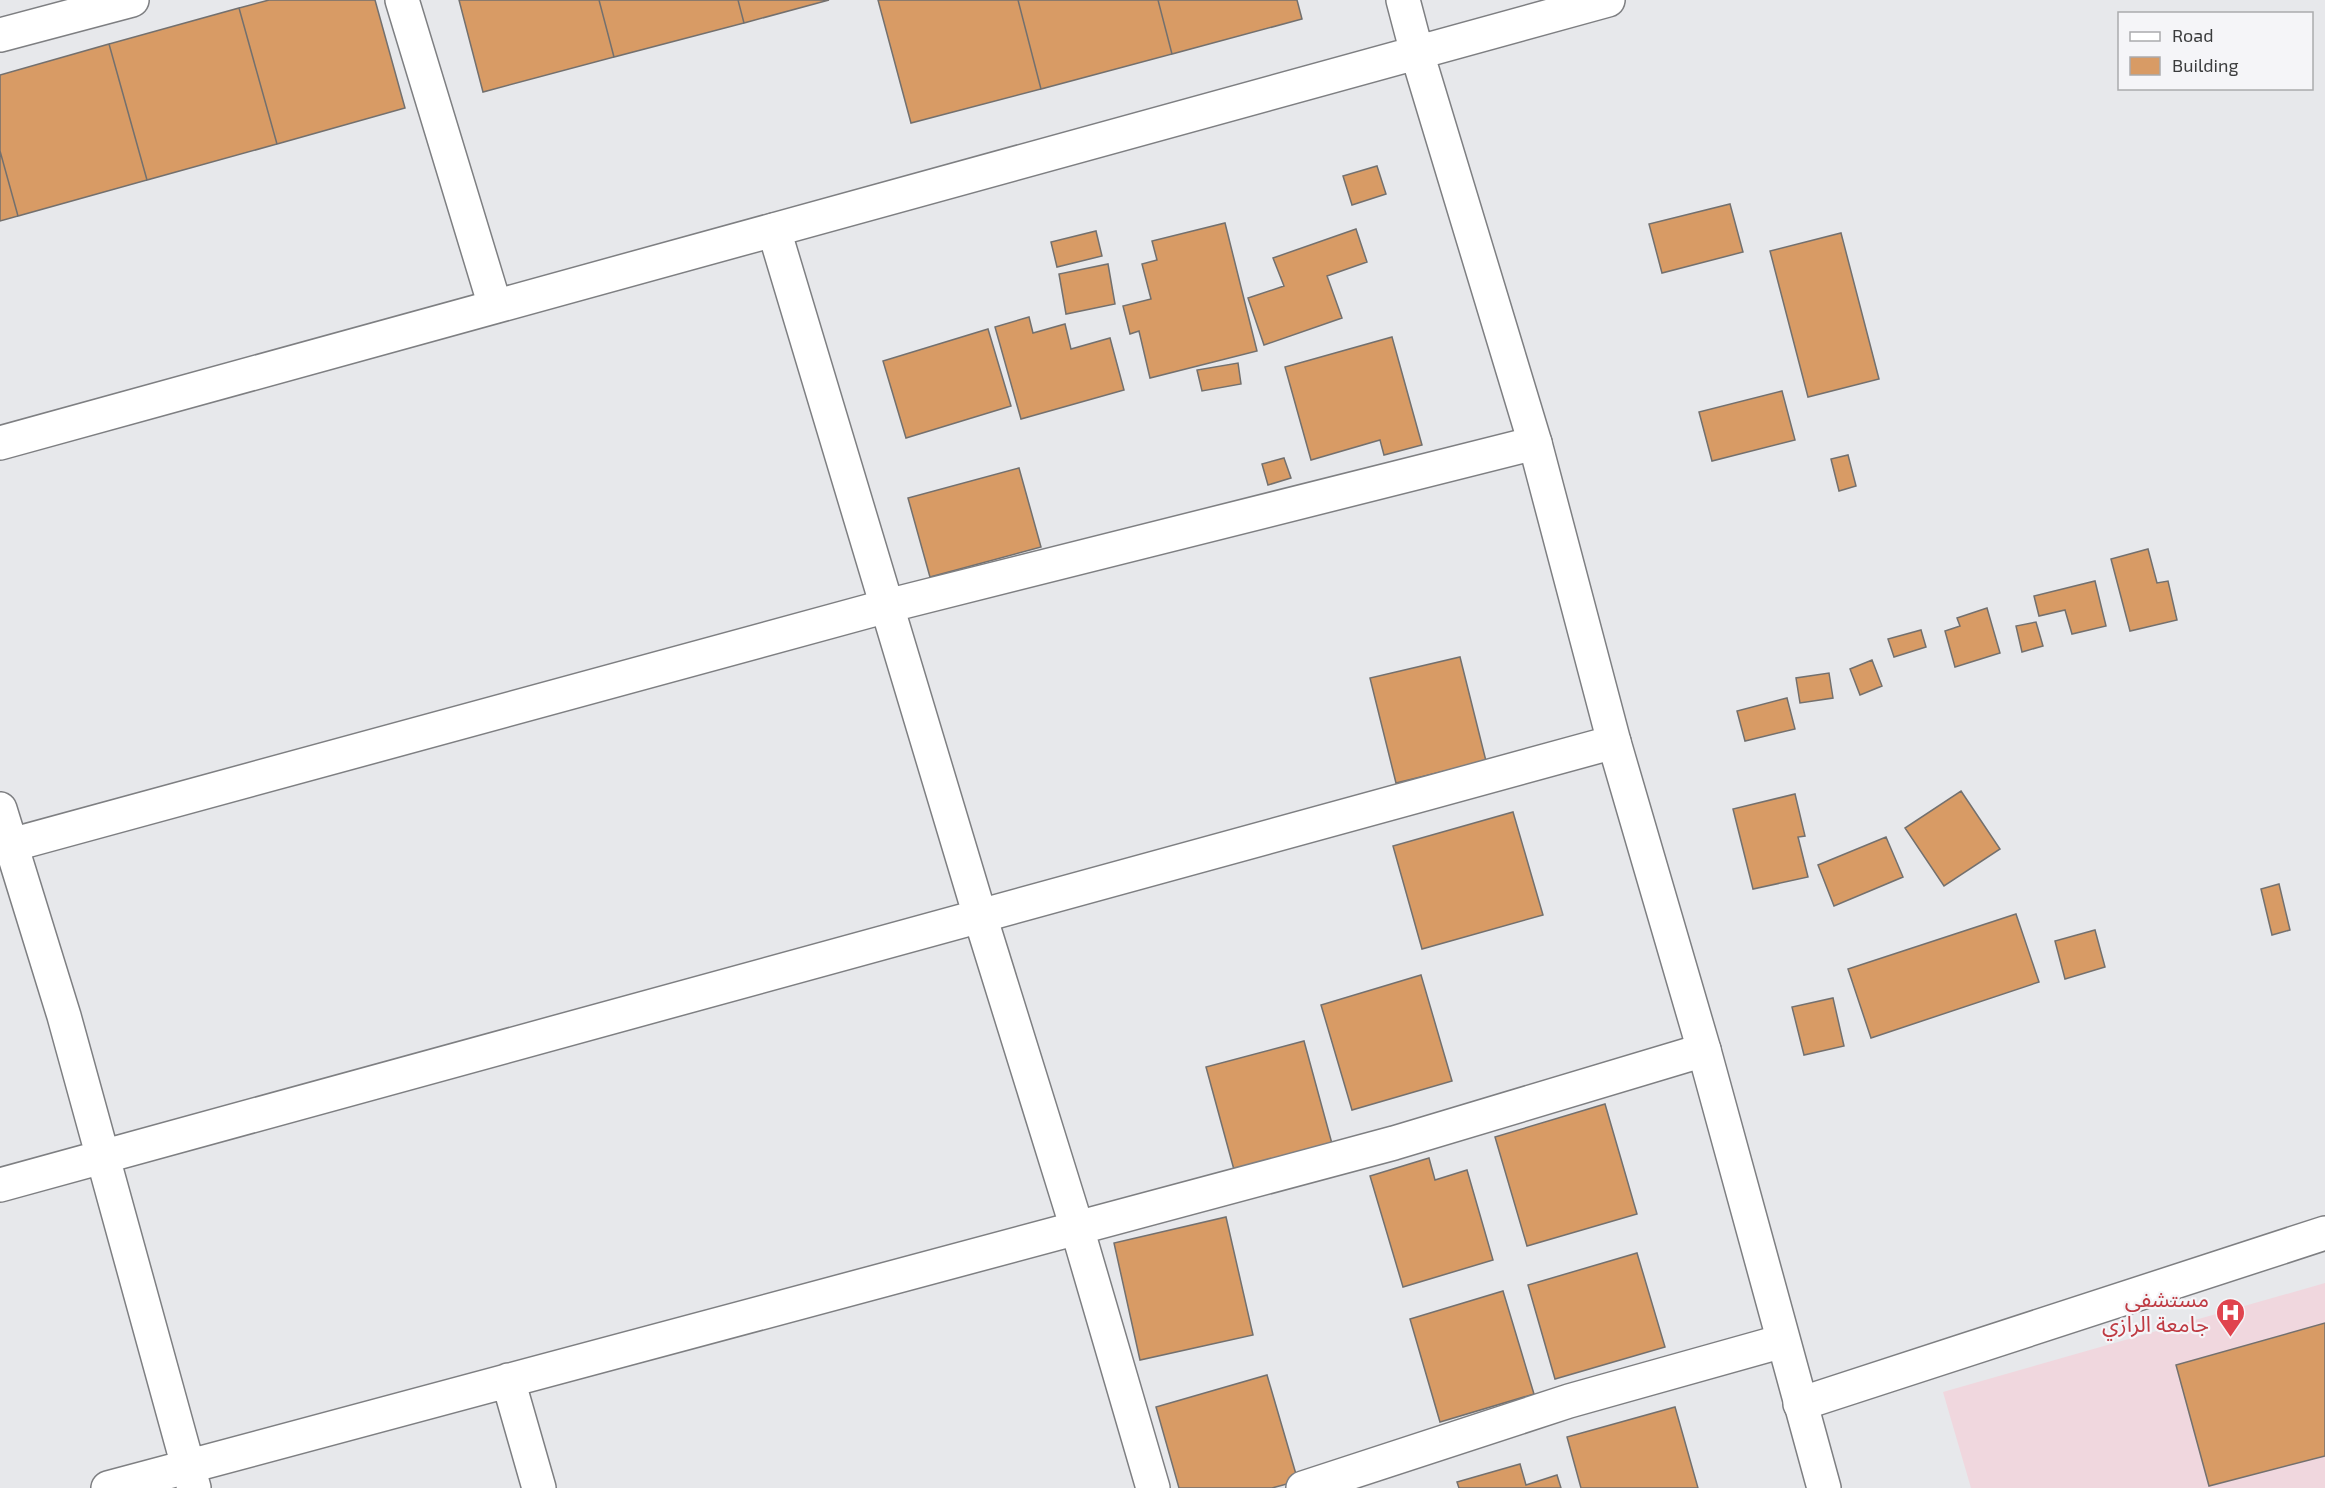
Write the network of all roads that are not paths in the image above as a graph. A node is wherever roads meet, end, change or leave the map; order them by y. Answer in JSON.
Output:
{"nodes":[{"id":1,"x":132,"y":0,"type":"edge"},
{"id":2,"x":402,"y":0,"type":"edge"},
{"id":3,"x":1403,"y":0,"type":"edge"},
{"id":4,"x":1608,"y":0,"type":"edge"},
{"id":5,"x":0,"y":35,"type":"edge"},
{"id":6,"x":1417,"y":52,"type":"junction"},
{"id":7,"x":774,"y":230,"type":"junction"},
{"id":8,"x":495,"y":306,"type":"junction"},
{"id":9,"x":0,"y":443,"type":"edge"},
{"id":10,"x":1535,"y":443,"type":"junction"},
{"id":11,"x":887,"y":606,"type":"junction"},
{"id":12,"x":1614,"y":742,"type":"junction"},
{"id":13,"x":0,"y":809,"type":"edge"},
{"id":14,"x":5,"y":846,"type":"edge"},
{"id":15,"x":980,"y":916,"type":"junction"},
{"id":16,"x":1704,"y":1050,"type":"junction"},
{"id":17,"x":103,"y":1157,"type":"junction"},
{"id":18,"x":0,"y":1185,"type":"edge"},
{"id":19,"x":1077,"y":1228,"type":"junction"},
{"id":20,"x":2325,"y":1233,"type":"edge"},
{"id":21,"x":1782,"y":1341,"type":"junction"},
{"id":22,"x":508,"y":1380,"type":"junction"},
{"id":23,"x":1800,"y":1404,"type":"junction"},
{"id":24,"x":191,"y":1477,"type":"edge"},
{"id":25,"x":108,"y":1488,"type":"edge"},
{"id":26,"x":539,"y":1488,"type":"edge"},
{"id":27,"x":1153,"y":1488,"type":"edge"},
{"id":28,"x":1303,"y":1488,"type":"edge"},
{"id":29,"x":1824,"y":1488,"type":"edge"}],
"edges":[{"from":1,"to":5,"type":"street"},
{"from":2,"to":8,"type":"street"},
{"from":3,"to":6,"type":"street"},
{"from":4,"to":6,"type":"street"},
{"from":6,"to":7,"type":"street"},
{"from":6,"to":10,"type":"street"},
{"from":7,"to":8,"type":"street"},
{"from":7,"to":11,"type":"street"},
{"from":8,"to":9,"type":"street"},
{"from":10,"to":11,"type":"street"},
{"from":10,"to":12,"type":"street"},
{"from":11,"to":14,"type":"street"},
{"from":11,"to":15,"type":"street"},
{"from":12,"to":15,"type":"street"},
{"from":12,"to":16,"type":"street"},
{"from":13,"to":14,"type":"street"},
{"from":14,"to":17,"type":"street"},
{"from":15,"to":17,"type":"street"},
{"from":15,"to":19,"type":"street"},
{"from":16,"to":19,"type":"street"},
{"from":16,"to":21,"type":"street"},
{"from":17,"to":18,"type":"street"},
{"from":17,"to":24,"type":"street"},
{"from":19,"to":22,"type":"street"},
{"from":19,"to":27,"type":"street"},
{"from":20,"to":23,"type":"street"},
{"from":21,"to":23,"type":"street"},
{"from":21,"to":28,"type":"street"},
{"from":22,"to":24,"type":"street"},
{"from":22,"to":26,"type":"street"},
{"from":23,"to":29,"type":"street"},
{"from":24,"to":25,"type":"street"}]}
